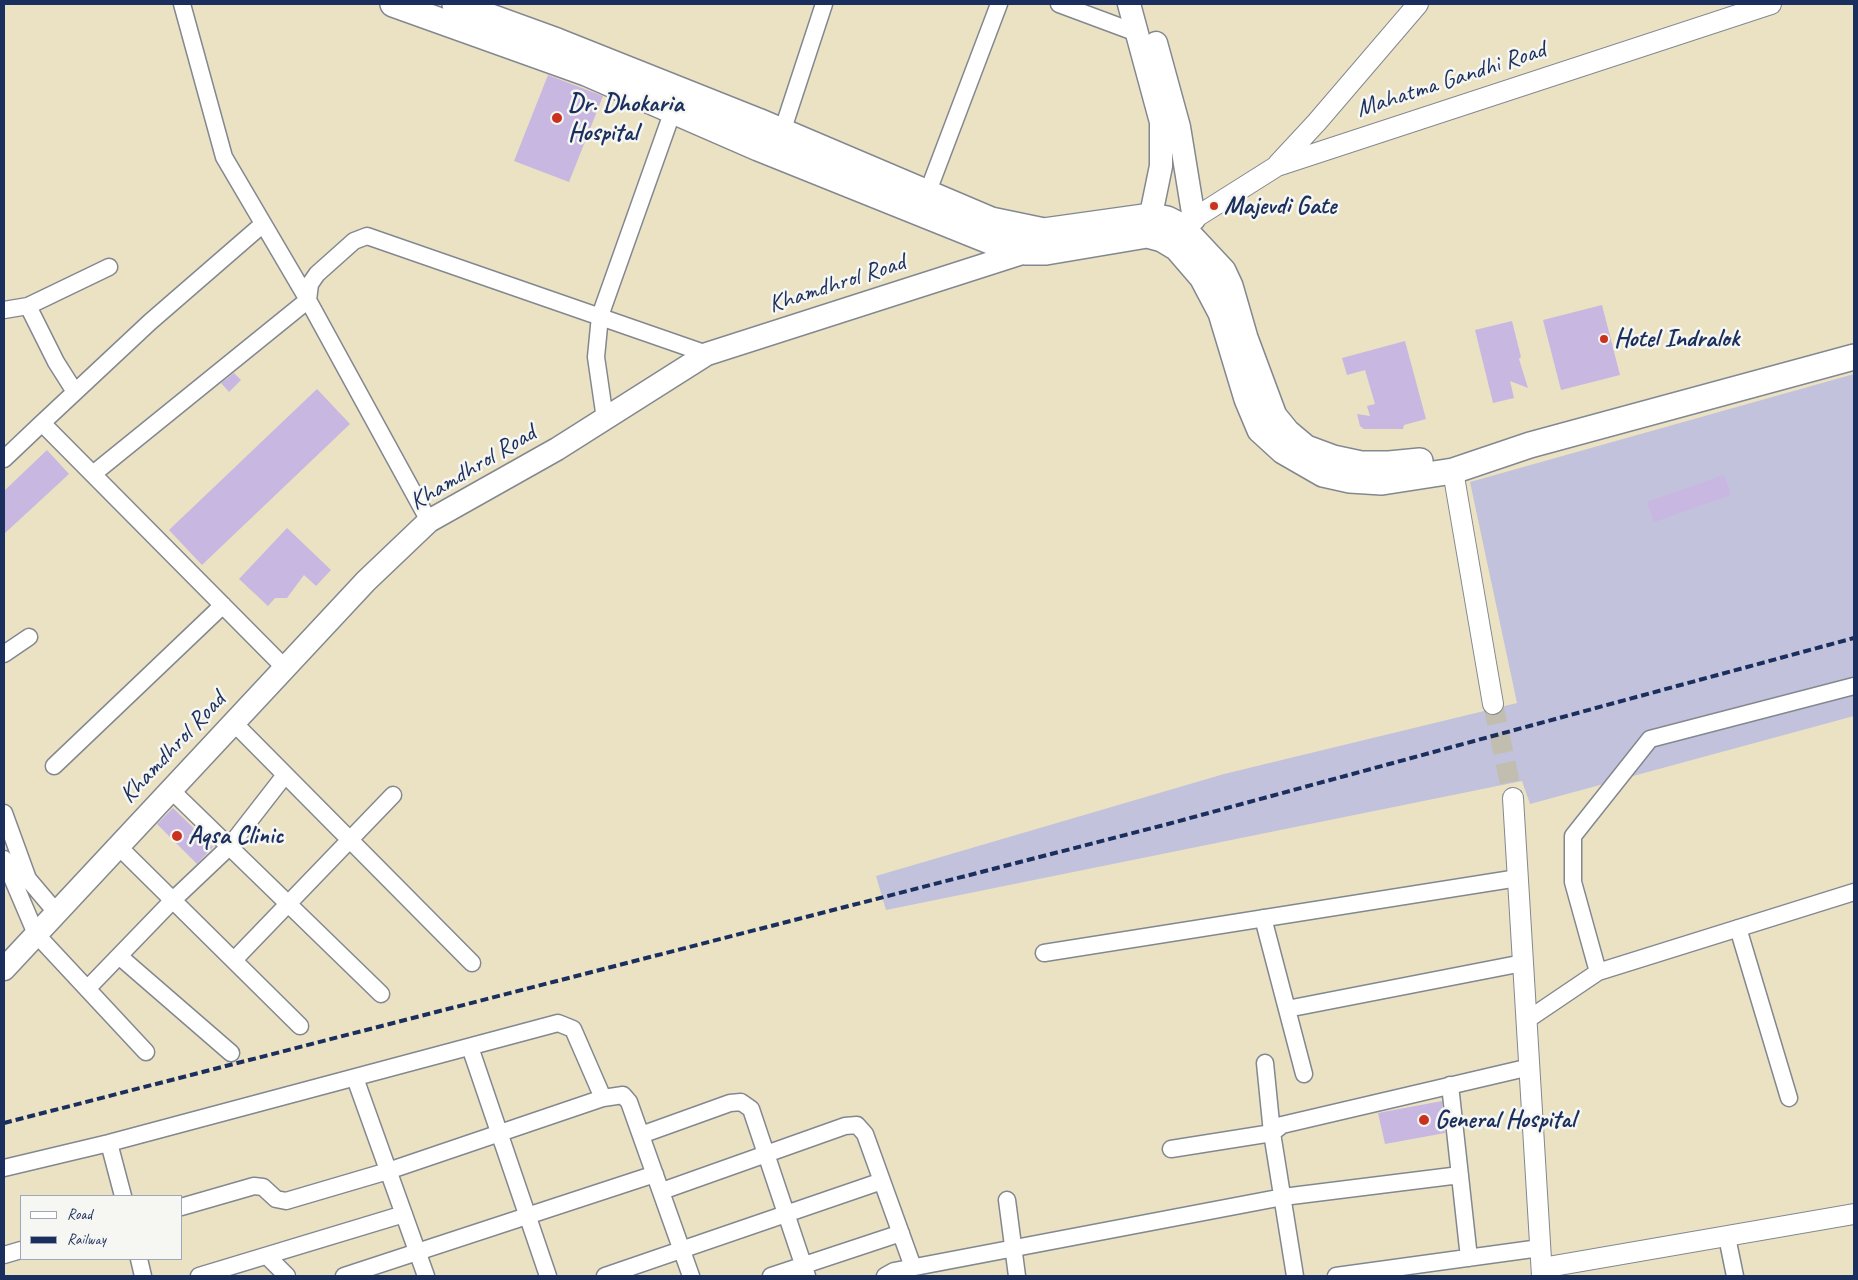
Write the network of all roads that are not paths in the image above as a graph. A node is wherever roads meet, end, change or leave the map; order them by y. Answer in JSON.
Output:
{"nodes":[{"id":1,"x":182,"y":4,"type":"edge"},
{"id":2,"x":392,"y":4,"type":"edge"},
{"id":3,"x":455,"y":4,"type":"edge"},
{"id":4,"x":824,"y":4,"type":"edge"},
{"id":5,"x":1000,"y":4,"type":"edge"},
{"id":6,"x":1059,"y":4,"type":"edge"},
{"id":7,"x":1130,"y":4,"type":"edge"},
{"id":8,"x":1145,"y":4,"type":"edge"},
{"id":9,"x":1418,"y":4,"type":"edge"},
{"id":10,"x":1771,"y":4,"type":"edge"},
{"id":11,"x":1137,"y":33,"type":"junction"},
{"id":12,"x":677,"y":100,"type":"junction"},
{"id":13,"x":782,"y":132,"type":"junction"},
{"id":14,"x":1277,"y":166,"type":"junction"},
{"id":15,"x":927,"y":194,"type":"junction"},
{"id":16,"x":263,"y":224,"type":"junction"},
{"id":17,"x":1167,"y":227,"type":"junction"},
{"id":18,"x":1044,"y":231,"type":"junction"},
{"id":19,"x":1025,"y":252,"type":"junction"},
{"id":20,"x":110,"y":267,"type":"dead end"},
{"id":21,"x":308,"y":300,"type":"junction"},
{"id":22,"x":28,"y":306,"type":"junction"},
{"id":23,"x":4,"y":310,"type":"edge"},
{"id":24,"x":600,"y":316,"type":"junction"},
{"id":25,"x":1854,"y":345,"type":"edge"},
{"id":26,"x":708,"y":354,"type":"junction"},
{"id":27,"x":1854,"y":358,"type":"edge"},
{"id":28,"x":75,"y":392,"type":"junction"},
{"id":29,"x":605,"y":419,"type":"junction"},
{"id":30,"x":42,"y":423,"type":"junction"},
{"id":31,"x":4,"y":459,"type":"edge"},
{"id":32,"x":1453,"y":470,"type":"junction"},
{"id":33,"x":93,"y":474,"type":"junction"},
{"id":34,"x":429,"y":521,"type":"junction"},
{"id":35,"x":223,"y":605,"type":"junction"},
{"id":36,"x":29,"y":637,"type":"dead end"},
{"id":37,"x":4,"y":654,"type":"edge"},
{"id":38,"x":285,"y":668,"type":"junction"},
{"id":39,"x":1854,"y":686,"type":"edge"},
{"id":40,"x":1492,"y":704,"type":"tunnel mouth"},
{"id":41,"x":234,"y":723,"type":"junction"},
{"id":42,"x":54,"y":766,"type":"dead end"},
{"id":43,"x":286,"y":775,"type":"junction"},
{"id":44,"x":172,"y":791,"type":"junction"},
{"id":45,"x":393,"y":796,"type":"dead end"},
{"id":46,"x":1513,"y":798,"type":"tunnel mouth"},
{"id":47,"x":4,"y":813,"type":"edge"},
{"id":48,"x":350,"y":840,"type":"junction"},
{"id":49,"x":118,"y":846,"type":"junction"},
{"id":50,"x":229,"y":847,"type":"junction"},
{"id":51,"x":4,"y":859,"type":"edge"},
{"id":52,"x":1518,"y":878,"type":"junction"},
{"id":53,"x":1854,"y":892,"type":"edge"},
{"id":54,"x":173,"y":900,"type":"junction"},
{"id":55,"x":287,"y":903,"type":"junction"},
{"id":56,"x":56,"y":912,"type":"junction"},
{"id":57,"x":1263,"y":918,"type":"junction"},
{"id":58,"x":1738,"y":928,"type":"junction"},
{"id":59,"x":36,"y":934,"type":"junction"},
{"id":60,"x":1044,"y":953,"type":"dead end"},
{"id":61,"x":119,"y":956,"type":"junction"},
{"id":62,"x":234,"y":960,"type":"junction"},
{"id":63,"x":472,"y":963,"type":"dead end"},
{"id":64,"x":1523,"y":964,"type":"junction"},
{"id":65,"x":4,"y":969,"type":"edge"},
{"id":66,"x":1598,"y":972,"type":"junction"},
{"id":67,"x":87,"y":990,"type":"junction"},
{"id":68,"x":381,"y":994,"type":"dead end"},
{"id":69,"x":1286,"y":1009,"type":"junction"},
{"id":70,"x":1527,"y":1020,"type":"junction"},
{"id":71,"x":300,"y":1026,"type":"dead end"},
{"id":72,"x":470,"y":1047,"type":"junction"},
{"id":73,"x":146,"y":1052,"type":"dead end"},
{"id":74,"x":231,"y":1053,"type":"dead end"},
{"id":75,"x":1265,"y":1063,"type":"dead end"},
{"id":76,"x":1530,"y":1067,"type":"junction"},
{"id":77,"x":1304,"y":1074,"type":"dead end"},
{"id":78,"x":355,"y":1078,"type":"junction"},
{"id":79,"x":1450,"y":1085,"type":"junction"},
{"id":80,"x":602,"y":1098,"type":"junction"},
{"id":81,"x":1789,"y":1098,"type":"dead end"},
{"id":82,"x":499,"y":1133,"type":"junction"},
{"id":83,"x":1272,"y":1133,"type":"junction"},
{"id":84,"x":641,"y":1135,"type":"junction"},
{"id":85,"x":109,"y":1143,"type":"junction"},
{"id":86,"x":1171,"y":1149,"type":"dead end"},
{"id":87,"x":766,"y":1154,"type":"junction"},
{"id":88,"x":4,"y":1168,"type":"edge"},
{"id":89,"x":388,"y":1171,"type":"junction"},
{"id":90,"x":656,"y":1174,"type":"junction"},
{"id":91,"x":1460,"y":1175,"type":"junction"},
{"id":92,"x":882,"y":1181,"type":"junction"},
{"id":93,"x":662,"y":1191,"type":"junction"},
{"id":94,"x":123,"y":1195,"type":"edge"},
{"id":95,"x":1283,"y":1197,"type":"junction"},
{"id":96,"x":1007,"y":1200,"type":"dead end"},
{"id":97,"x":182,"y":1206,"type":"edge"},
{"id":98,"x":404,"y":1214,"type":"junction"},
{"id":99,"x":1854,"y":1214,"type":"edge"},
{"id":100,"x":786,"y":1215,"type":"junction"},
{"id":101,"x":527,"y":1216,"type":"junction"},
{"id":102,"x":901,"y":1233,"type":"junction"},
{"id":103,"x":1727,"y":1236,"type":"junction"},
{"id":104,"x":1013,"y":1249,"type":"junction"},
{"id":105,"x":20,"y":1250,"type":"edge"},
{"id":106,"x":683,"y":1251,"type":"junction"},
{"id":107,"x":418,"y":1252,"type":"junction"},
{"id":108,"x":4,"y":1255,"type":"edge"},
{"id":109,"x":267,"y":1256,"type":"junction"},
{"id":110,"x":1469,"y":1258,"type":"junction"},
{"id":111,"x":139,"y":1260,"type":"edge"},
{"id":112,"x":1542,"y":1264,"type":"edge"},
{"id":113,"x":913,"y":1268,"type":"junction"},
{"id":114,"x":1446,"y":1269,"type":"edge"},
{"id":115,"x":805,"y":1271,"type":"edge"},
{"id":116,"x":143,"y":1276,"type":"edge"},
{"id":117,"x":199,"y":1276,"type":"edge"},
{"id":118,"x":287,"y":1276,"type":"edge"},
{"id":119,"x":344,"y":1276,"type":"edge"},
{"id":120,"x":426,"y":1276,"type":"edge"},
{"id":121,"x":548,"y":1276,"type":"edge"},
{"id":122,"x":605,"y":1276,"type":"edge"},
{"id":123,"x":691,"y":1276,"type":"edge"},
{"id":124,"x":771,"y":1276,"type":"edge"},
{"id":125,"x":886,"y":1276,"type":"edge"},
{"id":126,"x":1017,"y":1276,"type":"edge"},
{"id":127,"x":1295,"y":1276,"type":"edge"},
{"id":128,"x":1336,"y":1276,"type":"edge"},
{"id":129,"x":1735,"y":1276,"type":"edge"}],
"edges":[{"from":1,"to":16,"type":"street"},
{"from":2,"to":12,"type":"main road"},
{"from":3,"to":12,"type":"main road"},
{"from":4,"to":13,"type":"street"},
{"from":5,"to":15,"type":"street"},
{"from":6,"to":11,"type":"street"},
{"from":7,"to":11,"type":"main road"},
{"from":8,"to":17,"type":"main road"},
{"from":9,"to":14,"type":"street"},
{"from":10,"to":14,"type":"street","name":"Mahatma Gandhi Road"},
{"from":11,"to":17,"type":"main road"},
{"from":12,"to":13,"type":"main road"},
{"from":12,"to":19,"type":"main road"},
{"from":12,"to":24,"type":"street"},
{"from":13,"to":15,"type":"main road"},
{"from":14,"to":17,"type":"street","name":"Mahatma Gandhi Road"},
{"from":15,"to":18,"type":"main road"},
{"from":16,"to":21,"type":"street"},
{"from":16,"to":28,"type":"street"},
{"from":17,"to":18,"type":"main road"},
{"from":17,"to":19,"type":"main road"},
{"from":17,"to":25,"type":"main road"},
{"from":17,"to":32,"type":"main road"},
{"from":18,"to":19,"type":"main road"},
{"from":19,"to":26,"type":"main road","name":"Khamdhrol Road"},
{"from":20,"to":22,"type":"street"},
{"from":21,"to":24,"type":"street"},
{"from":21,"to":33,"type":"street"},
{"from":21,"to":34,"type":"street"},
{"from":22,"to":23,"type":"street"},
{"from":22,"to":28,"type":"street"},
{"from":24,"to":26,"type":"street"},
{"from":24,"to":29,"type":"street"},
{"from":26,"to":29,"type":"main road","name":"Khamdhrol Road"},
{"from":27,"to":32,"type":"main road"},
{"from":28,"to":30,"type":"street"},
{"from":29,"to":34,"type":"main road","name":"Khamdhrol Road"},
{"from":30,"to":31,"type":"street"},
{"from":30,"to":33,"type":"street"},
{"from":32,"to":40,"type":"street"},
{"from":33,"to":35,"type":"street"},
{"from":34,"to":38,"type":"main road","name":"Khamdhrol Road"},
{"from":35,"to":38,"type":"street"},
{"from":35,"to":42,"type":"street"},
{"from":36,"to":37,"type":"street"},
{"from":38,"to":41,"type":"main road","name":"Khamdhrol Road"},
{"from":39,"to":66,"type":"street"},
{"from":41,"to":43,"type":"street"},
{"from":41,"to":44,"type":"main road","name":"Khamdhrol Road"},
{"from":43,"to":48,"type":"street"},
{"from":43,"to":50,"type":"street"},
{"from":44,"to":49,"type":"main road","name":"Khamdhrol Road"},
{"from":44,"to":50,"type":"street"},
{"from":45,"to":48,"type":"street"},
{"from":46,"to":52,"type":"street"},
{"from":47,"to":56,"type":"street"},
{"from":48,"to":55,"type":"street"},
{"from":48,"to":63,"type":"street"},
{"from":49,"to":54,"type":"street"},
{"from":49,"to":56,"type":"main road","name":"Khamdhrol Road"},
{"from":50,"to":54,"type":"street"},
{"from":50,"to":55,"type":"street"},
{"from":51,"to":59,"type":"street"},
{"from":52,"to":57,"type":"street"},
{"from":52,"to":64,"type":"street"},
{"from":53,"to":58,"type":"street"},
{"from":54,"to":61,"type":"street"},
{"from":54,"to":62,"type":"street"},
{"from":55,"to":62,"type":"street"},
{"from":55,"to":68,"type":"street"},
{"from":56,"to":59,"type":"main road","name":"Khamdhrol Road"},
{"from":57,"to":60,"type":"street"},
{"from":57,"to":69,"type":"street"},
{"from":58,"to":66,"type":"street"},
{"from":58,"to":81,"type":"street"},
{"from":59,"to":65,"type":"main road","name":"Khamdhrol Road"},
{"from":59,"to":67,"type":"street"},
{"from":61,"to":67,"type":"street"},
{"from":61,"to":74,"type":"street"},
{"from":62,"to":71,"type":"street"},
{"from":64,"to":69,"type":"street"},
{"from":64,"to":70,"type":"street"},
{"from":66,"to":70,"type":"street"},
{"from":67,"to":73,"type":"street"},
{"from":69,"to":77,"type":"street"},
{"from":70,"to":76,"type":"street"},
{"from":72,"to":78,"type":"street"},
{"from":72,"to":80,"type":"street"},
{"from":72,"to":82,"type":"street"},
{"from":75,"to":83,"type":"street"},
{"from":76,"to":79,"type":"street"},
{"from":76,"to":112,"type":"street"},
{"from":78,"to":85,"type":"street"},
{"from":78,"to":89,"type":"street"},
{"from":79,"to":83,"type":"street"},
{"from":79,"to":91,"type":"street"},
{"from":80,"to":82,"type":"street"},
{"from":80,"to":84,"type":"street"},
{"from":82,"to":89,"type":"street"},
{"from":82,"to":101,"type":"street"},
{"from":83,"to":86,"type":"street"},
{"from":83,"to":95,"type":"street"},
{"from":84,"to":87,"type":"street"},
{"from":84,"to":90,"type":"street"},
{"from":85,"to":88,"type":"street"},
{"from":85,"to":94,"type":"street"},
{"from":87,"to":92,"type":"street"},
{"from":87,"to":93,"type":"street"},
{"from":87,"to":100,"type":"street"},
{"from":89,"to":97,"type":"street"},
{"from":89,"to":98,"type":"street"},
{"from":90,"to":93,"type":"street"},
{"from":90,"to":101,"type":"street"},
{"from":91,"to":95,"type":"street"},
{"from":91,"to":110,"type":"street"},
{"from":92,"to":100,"type":"street"},
{"from":92,"to":102,"type":"street"},
{"from":93,"to":106,"type":"street"},
{"from":95,"to":104,"type":"street"},
{"from":95,"to":127,"type":"street"},
{"from":96,"to":104,"type":"street"},
{"from":98,"to":107,"type":"street"},
{"from":98,"to":109,"type":"street"},
{"from":99,"to":103,"type":"street"},
{"from":100,"to":106,"type":"street"},
{"from":100,"to":115,"type":"street"},
{"from":101,"to":107,"type":"street"},
{"from":101,"to":121,"type":"street"},
{"from":102,"to":113,"type":"street"},
{"from":102,"to":115,"type":"street"},
{"from":103,"to":112,"type":"street"},
{"from":103,"to":129,"type":"street"},
{"from":104,"to":113,"type":"street"},
{"from":104,"to":126,"type":"street"},
{"from":105,"to":108,"type":"street"},
{"from":106,"to":122,"type":"street"},
{"from":106,"to":123,"type":"street"},
{"from":107,"to":119,"type":"street"},
{"from":107,"to":120,"type":"street"},
{"from":109,"to":117,"type":"street"},
{"from":109,"to":118,"type":"street"},
{"from":110,"to":112,"type":"street"},
{"from":110,"to":114,"type":"street"},
{"from":111,"to":116,"type":"street"},
{"from":113,"to":125,"type":"street"},
{"from":114,"to":128,"type":"street"},
{"from":115,"to":124,"type":"street"}]}
